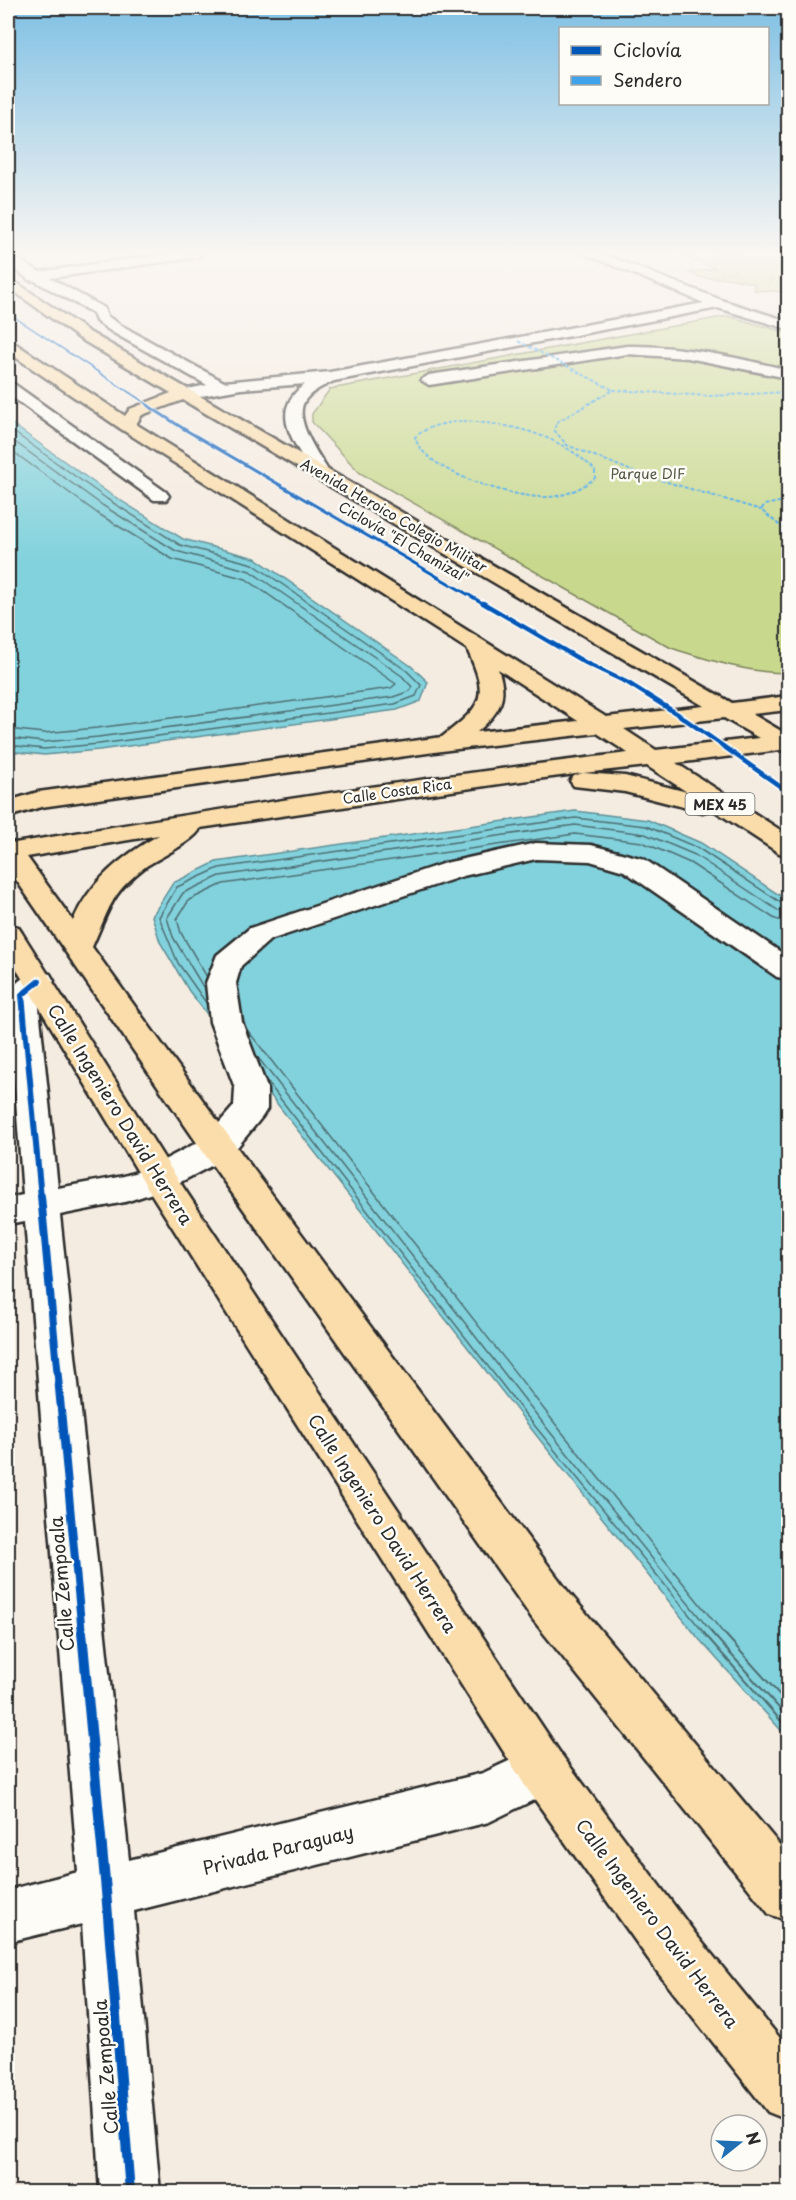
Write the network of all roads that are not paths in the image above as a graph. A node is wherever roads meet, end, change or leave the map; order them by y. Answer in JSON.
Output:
{"nodes":[{"id":1,"x":23,"y":356,"type":"edge"},
{"id":2,"x":119,"y":356,"type":"edge"},
{"id":3,"x":165,"y":356,"type":"edge"},
{"id":4,"x":444,"y":356,"type":"edge"},
{"id":5,"x":590,"y":356,"type":"edge"},
{"id":6,"x":703,"y":356,"type":"edge"},
{"id":7,"x":789,"y":374,"type":"edge"},
{"id":8,"x":330,"y":377,"type":"junction"},
{"id":9,"x":419,"y":382,"type":"dead end"},
{"id":10,"x":8,"y":387,"type":"edge"},
{"id":11,"x":221,"y":387,"type":"junction"},
{"id":12,"x":184,"y":394,"type":"junction"},
{"id":13,"x":127,"y":426,"type":"junction"},
{"id":14,"x":320,"y":472,"type":"junction"},
{"id":15,"x":160,"y":496,"type":"dead end"},
{"id":16,"x":476,"y":645,"type":"junction"},
{"id":17,"x":789,"y":704,"type":"edge"},
{"id":18,"x":729,"y":711,"type":"junction"},
{"id":19,"x":600,"y":724,"type":"junction"},
{"id":20,"x":449,"y":743,"type":"junction"},
{"id":21,"x":787,"y":743,"type":"edge"},
{"id":22,"x":652,"y":759,"type":"junction"},
{"id":23,"x":506,"y":775,"type":"junction"},
{"id":24,"x":8,"y":808,"type":"edge"},
{"id":25,"x":737,"y":815,"type":"junction"},
{"id":26,"x":206,"y":819,"type":"junction"},
{"id":27,"x":789,"y":848,"type":"edge"},
{"id":28,"x":9,"y":851,"type":"edge"},
{"id":29,"x":8,"y":933,"type":"edge"},
{"id":30,"x":78,"y":946,"type":"junction"},
{"id":31,"x":789,"y":970,"type":"edge"},
{"id":32,"x":23,"y":991,"type":"edge"},
{"id":33,"x":20,"y":1104,"type":"edge"},
{"id":34,"x":218,"y":1147,"type":"junction"},
{"id":35,"x":159,"y":1178,"type":"junction"},
{"id":36,"x":24,"y":1208,"type":"edge"},
{"id":37,"x":543,"y":1770,"type":"junction"},
{"id":38,"x":105,"y":1891,"type":"junction"},
{"id":39,"x":789,"y":1895,"type":"edge"},
{"id":40,"x":8,"y":1916,"type":"edge"},
{"id":41,"x":789,"y":2092,"type":"edge"},
{"id":42,"x":130,"y":2193,"type":"edge"}],
"edges":[{"from":1,"to":13,"type":"main road"},
{"from":2,"to":12,"type":"main road","name":"Avenida Heroico Colegio Militar"},
{"from":3,"to":11,"type":"street"},
{"from":4,"to":8,"type":"street"},
{"from":5,"to":9,"type":"street"},
{"from":6,"to":7,"type":"street"},
{"from":8,"to":11,"type":"street"},
{"from":8,"to":14,"type":"street"},
{"from":10,"to":15,"type":"street"},
{"from":11,"to":12,"type":"street"},
{"from":12,"to":13,"type":"main road"},
{"from":12,"to":14,"type":"main road","name":"Avenida Heroico Colegio Militar"},
{"from":13,"to":16,"type":"main road"},
{"from":14,"to":18,"type":"main road","name":"Avenida Heroico Colegio Militar"},
{"from":16,"to":19,"type":"main road"},
{"from":16,"to":20,"type":"main road"},
{"from":17,"to":18,"type":"main road"},
{"from":18,"to":19,"type":"main road"},
{"from":18,"to":21,"type":"main road","name":"Avenida Heroico Colegio Militar"},
{"from":19,"to":20,"type":"main road"},
{"from":19,"to":22,"type":"main road"},
{"from":20,"to":24,"type":"main road"},
{"from":21,"to":22,"type":"main road","name":"Calle Costa Rica"},
{"from":22,"to":23,"type":"main road","name":"Calle Costa Rica"},
{"from":22,"to":25,"type":"main road","number":"MEX 45"},
{"from":23,"to":25,"type":"main road"},
{"from":23,"to":26,"type":"main road","name":"Calle Costa Rica"},
{"from":25,"to":27,"type":"main road","number":"MEX 45"},
{"from":26,"to":28,"type":"main road","name":"Calle Costa Rica"},
{"from":26,"to":30,"type":"main road"},
{"from":28,"to":30,"type":"main road"},
{"from":29,"to":32,"type":"main road","name":"Calle Ingeniero David Herrera"},
{"from":30,"to":34,"type":"main road"},
{"from":31,"to":34,"type":"street"},
{"from":32,"to":33,"type":"street","name":"Calle Zempoala"},
{"from":32,"to":35,"type":"main road","name":"Calle Ingeniero David Herrera"},
{"from":33,"to":36,"type":"street","name":"Calle Zempoala"},
{"from":34,"to":35,"type":"street"},
{"from":34,"to":39,"type":"main road"},
{"from":35,"to":36,"type":"street"},
{"from":35,"to":37,"type":"main road","name":"Calle Ingeniero David Herrera"},
{"from":36,"to":38,"type":"street","name":"Calle Zempoala"},
{"from":37,"to":38,"type":"street","name":"Privada Paraguay"},
{"from":37,"to":41,"type":"main road","name":"Calle Ingeniero David Herrera"},
{"from":38,"to":40,"type":"street","name":"Privada Paraguay"},
{"from":38,"to":42,"type":"street","name":"Calle Zempoala"}]}
